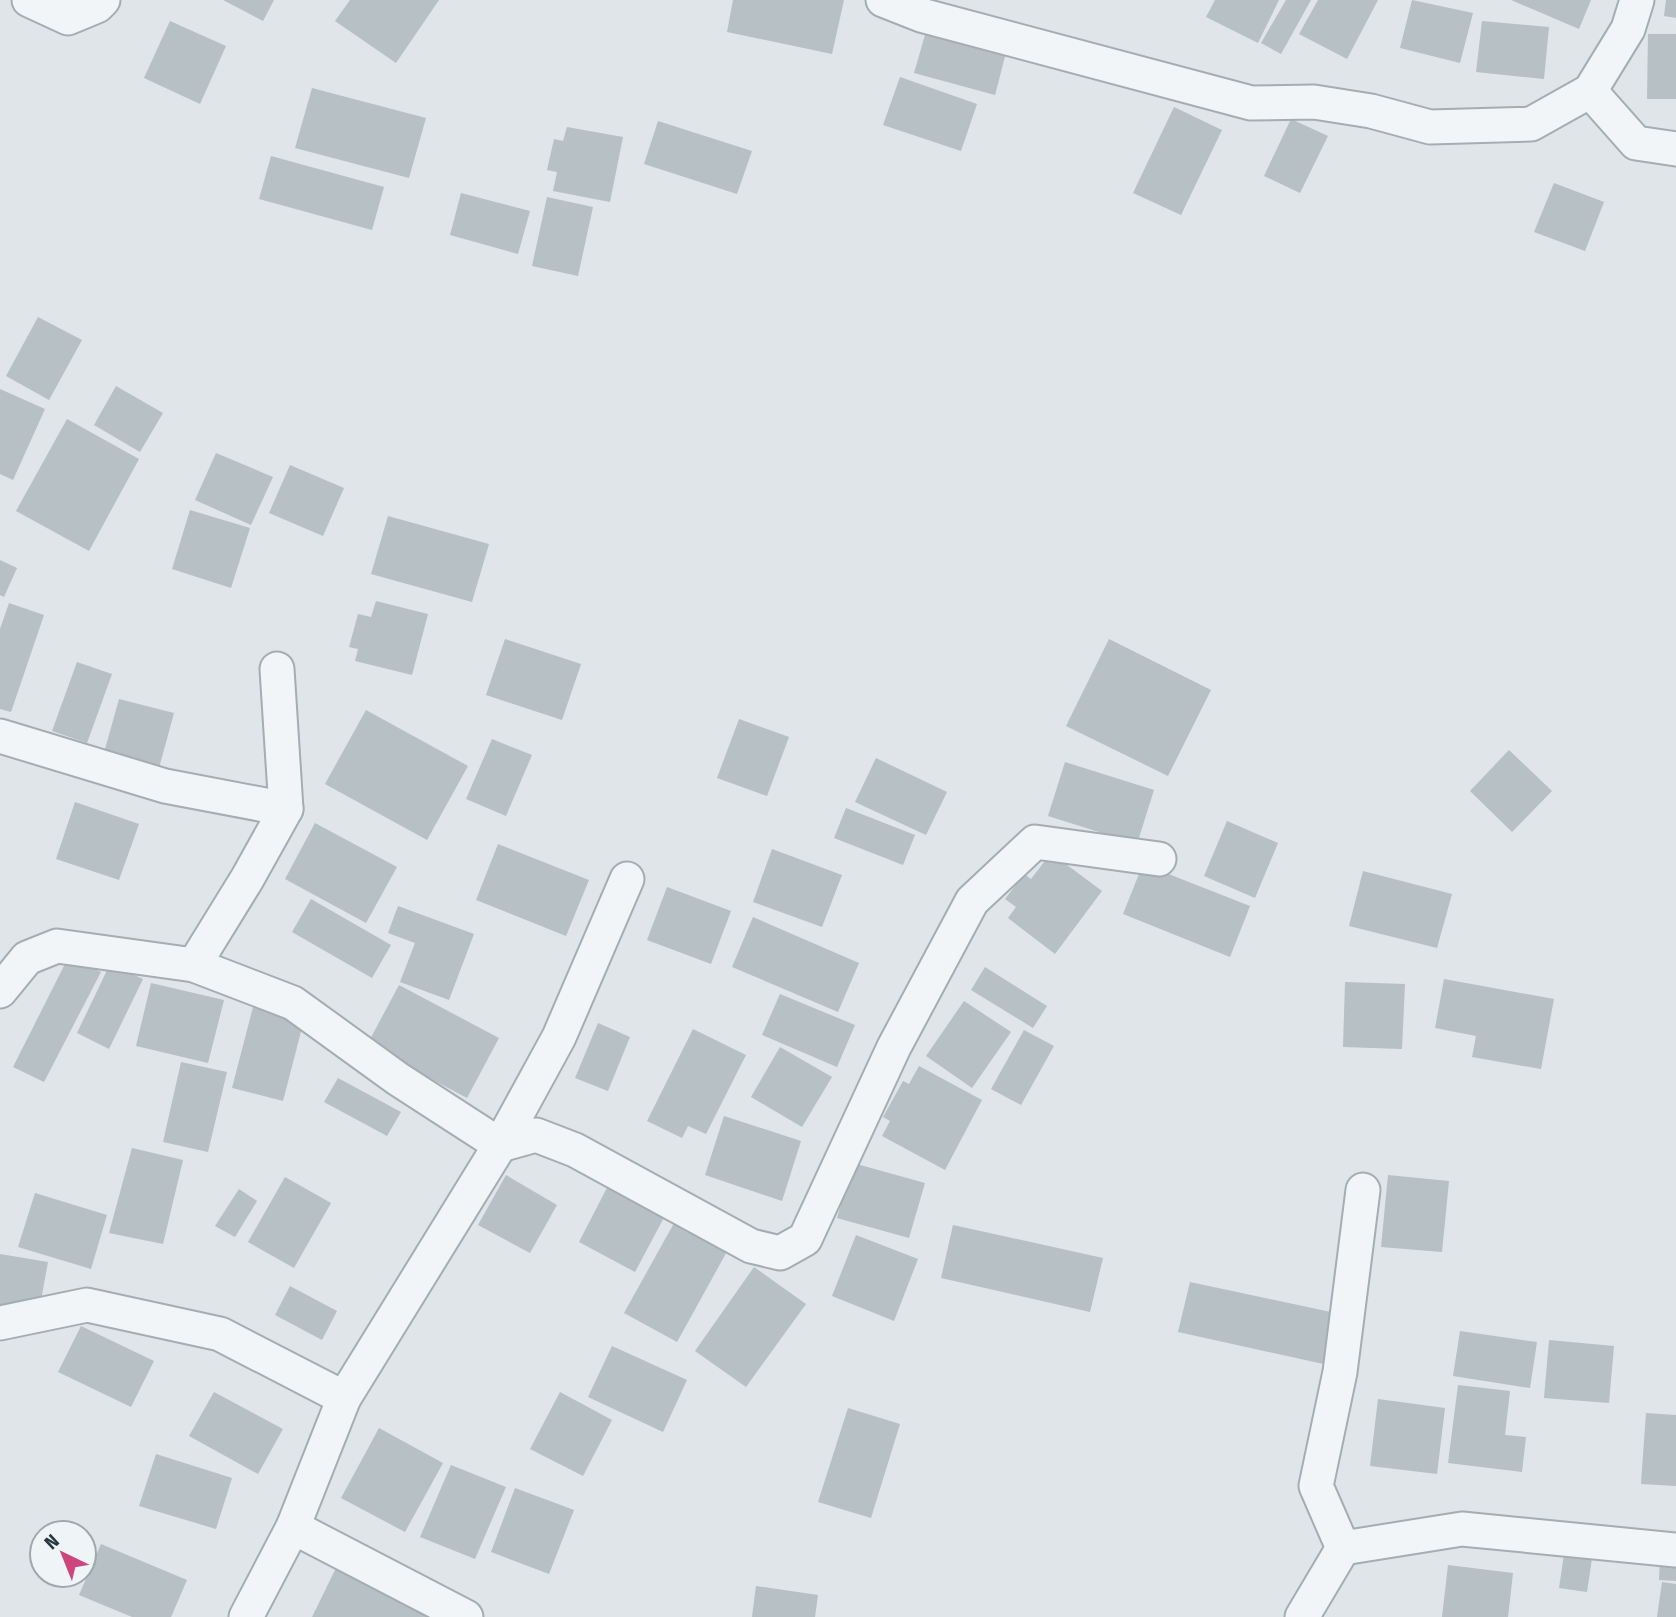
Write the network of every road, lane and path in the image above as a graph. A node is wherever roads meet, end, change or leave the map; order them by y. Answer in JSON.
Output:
{"nodes":[{"id":1,"x":29,"y":0,"type":"edge"},
{"id":2,"x":103,"y":0,"type":"edge"},
{"id":3,"x":883,"y":0,"type":"edge"},
{"id":4,"x":1637,"y":0,"type":"edge"},
{"id":5,"x":1590,"y":91,"type":"junction"},
{"id":6,"x":1676,"y":149,"type":"edge"},
{"id":7,"x":277,"y":669,"type":"dead end"},
{"id":8,"x":0,"y":736,"type":"edge"},
{"id":9,"x":286,"y":810,"type":"junction"},
{"id":10,"x":1159,"y":859,"type":"dead end"},
{"id":11,"x":627,"y":879,"type":"dead end"},
{"id":12,"x":194,"y":965,"type":"junction"},
{"id":13,"x":0,"y":990,"type":"edge"},
{"id":14,"x":500,"y":1144,"type":"junction"},
{"id":15,"x":1363,"y":1190,"type":"dead end"},
{"id":16,"x":0,"y":1322,"type":"edge"},
{"id":17,"x":344,"y":1398,"type":"junction"},
{"id":18,"x":293,"y":1527,"type":"junction"},
{"id":19,"x":1343,"y":1548,"type":"junction"},
{"id":20,"x":1676,"y":1550,"type":"edge"},
{"id":21,"x":246,"y":1617,"type":"edge"},
{"id":22,"x":466,"y":1617,"type":"edge"},
{"id":23,"x":1302,"y":1617,"type":"edge"}],
"edges":[{"from":1,"to":2,"type":"street"},
{"from":3,"to":5,"type":"street"},
{"from":4,"to":5,"type":"street"},
{"from":5,"to":6,"type":"street"},
{"from":7,"to":9,"type":"street"},
{"from":8,"to":9,"type":"street"},
{"from":9,"to":12,"type":"street"},
{"from":10,"to":14,"type":"street"},
{"from":11,"to":14,"type":"street"},
{"from":12,"to":13,"type":"street"},
{"from":12,"to":14,"type":"street"},
{"from":14,"to":17,"type":"street"},
{"from":15,"to":19,"type":"street"},
{"from":16,"to":17,"type":"street"},
{"from":17,"to":18,"type":"street"},
{"from":18,"to":21,"type":"street"},
{"from":18,"to":22,"type":"street"},
{"from":19,"to":20,"type":"street"},
{"from":19,"to":23,"type":"street"}]}
